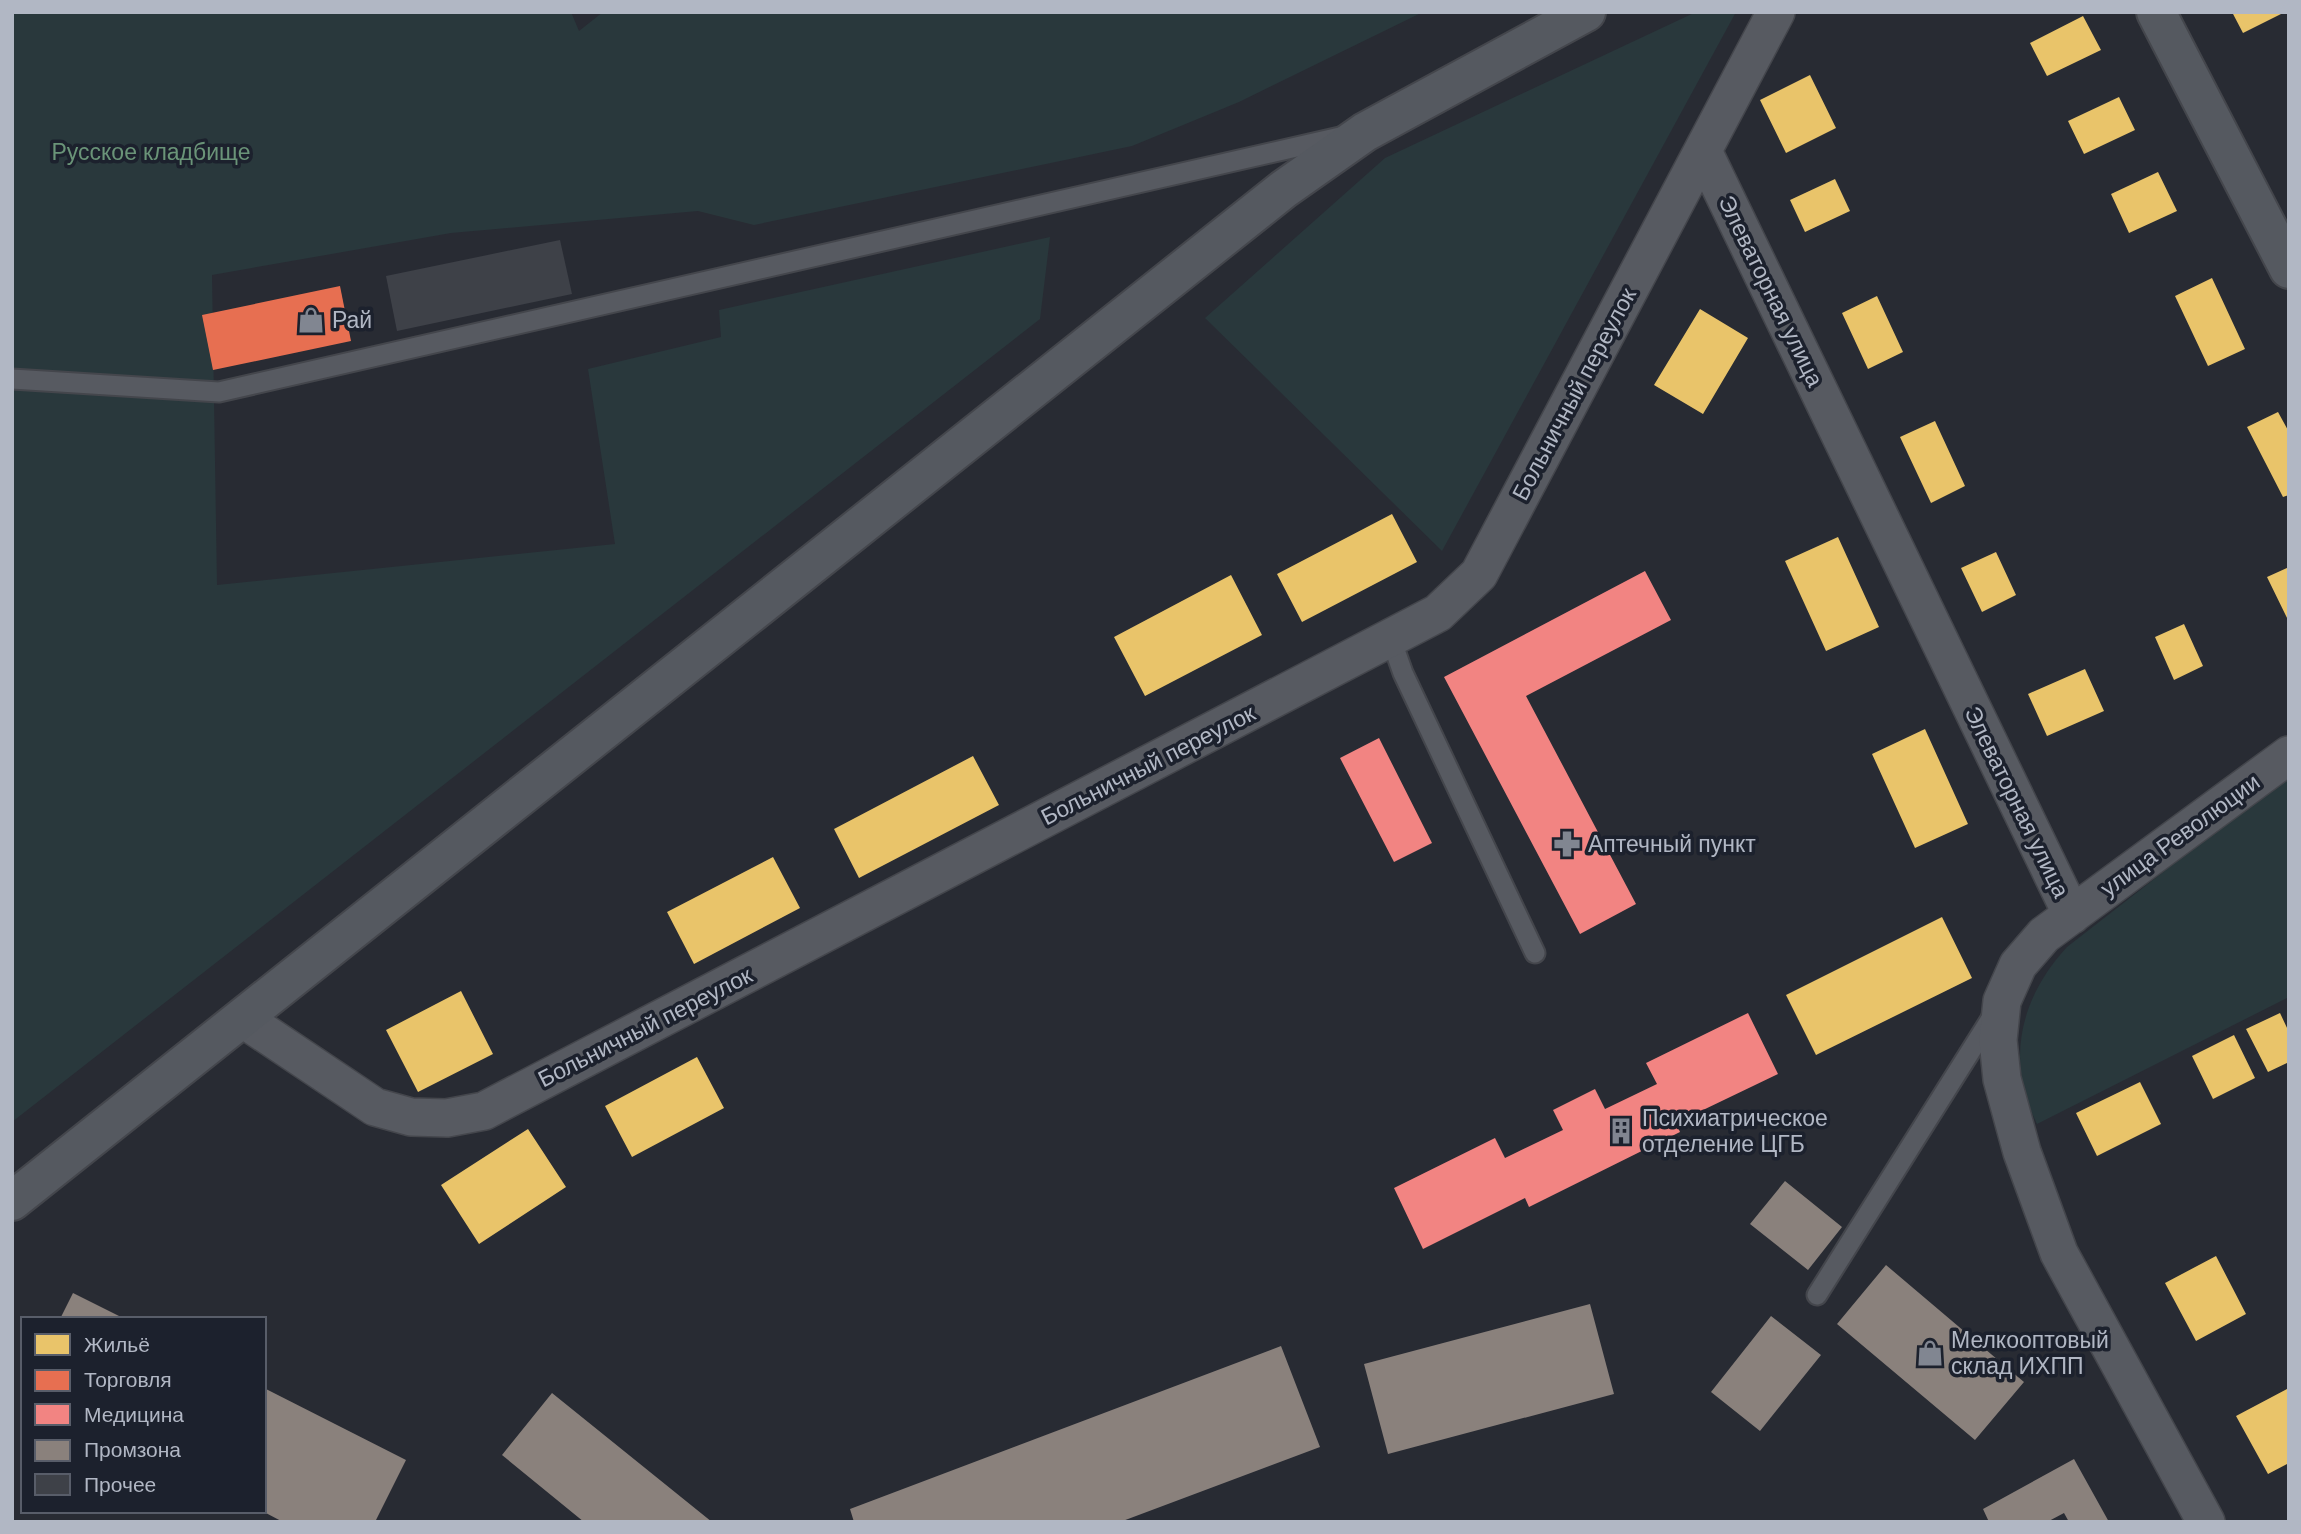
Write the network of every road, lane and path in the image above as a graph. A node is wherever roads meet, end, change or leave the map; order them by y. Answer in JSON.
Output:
{"nodes":[{"id":1,"x":1586,"y":12,"type":"edge"},
{"id":2,"x":1776,"y":12,"type":"edge"},
{"id":3,"x":2156,"y":12,"type":"edge"},
{"id":4,"x":1365,"y":132,"type":"junction"},
{"id":5,"x":1703,"y":151,"type":"junction"},
{"id":6,"x":2285,"y":251,"type":"edge"},
{"id":7,"x":12,"y":379,"type":"edge"},
{"id":8,"x":1391,"y":639,"type":"junction"},
{"id":9,"x":2289,"y":755,"type":"edge"},
{"id":10,"x":2072,"y":915,"type":"junction"},
{"id":11,"x":1535,"y":953,"type":"dead end"},
{"id":12,"x":2002,"y":1001,"type":"junction"},
{"id":13,"x":242,"y":1018,"type":"junction"},
{"id":14,"x":12,"y":1201,"type":"edge"},
{"id":15,"x":1817,"y":1295,"type":"dead end"},
{"id":16,"x":2206,"y":1522,"type":"edge"}],
"edges":[{"from":1,"to":4,"type":"street"},
{"from":2,"to":5,"type":"street","name":"Больничный переулок"},
{"from":3,"to":6,"type":"street"},
{"from":4,"to":7,"type":"lane"},
{"from":4,"to":13,"type":"street"},
{"from":5,"to":8,"type":"street","name":"Больничный переулок"},
{"from":5,"to":10,"type":"street","name":"Элеваторная улица"},
{"from":8,"to":11,"type":"lane"},
{"from":8,"to":13,"type":"street","name":"Больничный переулок"},
{"from":9,"to":10,"type":"street","name":"улица Революции"},
{"from":10,"to":12,"type":"street","name":"Элеваторная улица"},
{"from":12,"to":15,"type":"lane"},
{"from":12,"to":16,"type":"street","name":"Элеваторная улица"},
{"from":13,"to":14,"type":"street"}]}
